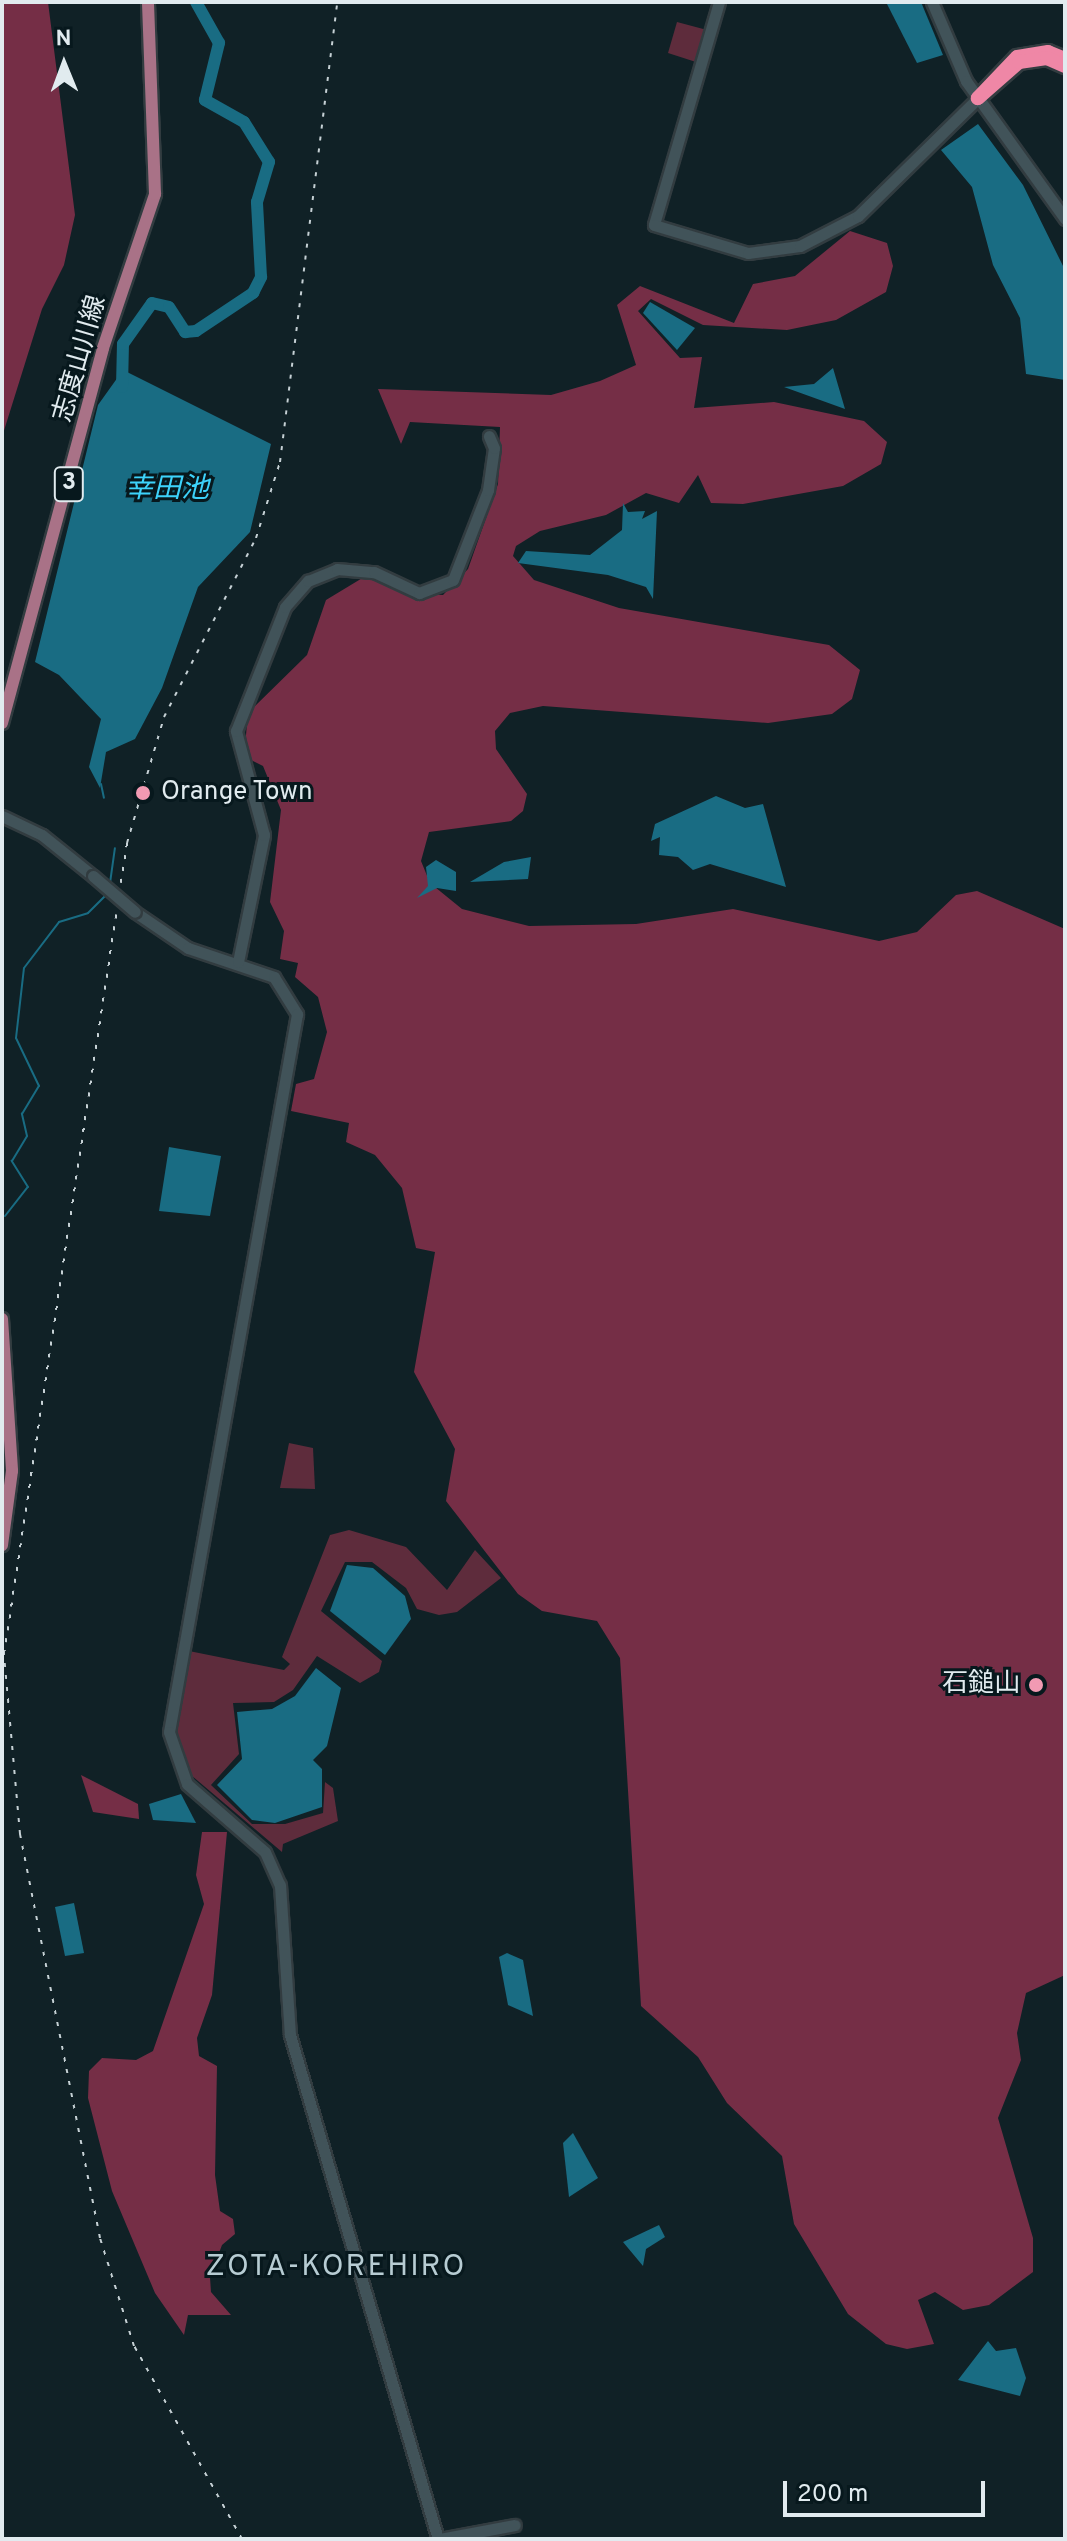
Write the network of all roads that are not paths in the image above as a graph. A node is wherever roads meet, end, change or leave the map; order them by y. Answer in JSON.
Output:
{"nodes":[{"id":1,"x":148,"y":2,"type":"edge"},
{"id":2,"x":719,"y":2,"type":"edge"},
{"id":3,"x":932,"y":2,"type":"edge"},
{"id":4,"x":1065,"y":59,"type":"edge"},
{"id":5,"x":1065,"y":66,"type":"edge"},
{"id":6,"x":978,"y":98,"type":"junction"},
{"id":7,"x":1065,"y":219,"type":"edge"},
{"id":8,"x":489,"y":436,"type":"dead end"},
{"id":9,"x":2,"y":723,"type":"edge"},
{"id":10,"x":2,"y":816,"type":"edge"},
{"id":11,"x":238,"y":962,"type":"junction"},
{"id":12,"x":2,"y":1319,"type":"edge"},
{"id":13,"x":2,"y":1545,"type":"edge"},
{"id":14,"x":515,"y":2525,"type":"dead end"},
{"id":15,"x":439,"y":2539,"type":"edge"}],
"edges":[{"from":1,"to":9,"type":"main road","name":"志度山川線","number":"3"},
{"from":2,"to":6,"type":"street"},
{"from":3,"to":6,"type":"street"},
{"from":4,"to":6,"type":"highway"},
{"from":5,"to":6,"type":"highway"},
{"from":6,"to":7,"type":"street"},
{"from":8,"to":11,"type":"street"},
{"from":10,"to":11,"type":"street","bridge":true},
{"from":11,"to":15,"type":"street"},
{"from":12,"to":13,"type":"main road"},
{"from":14,"to":15,"type":"street"}]}
